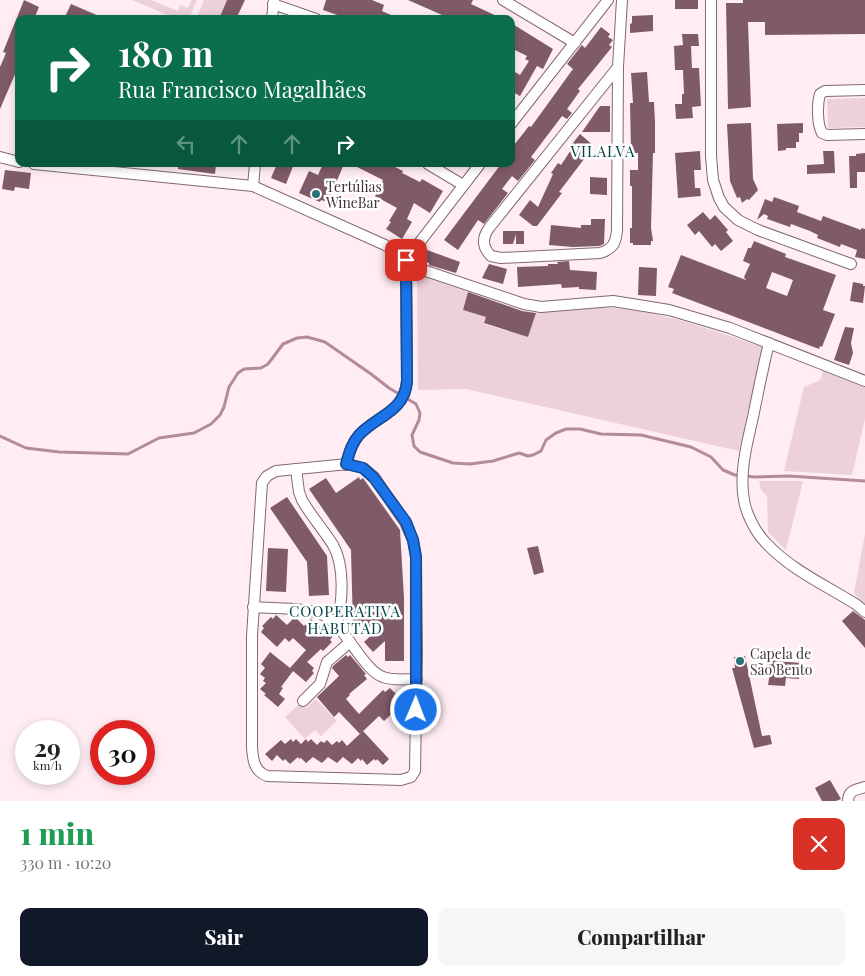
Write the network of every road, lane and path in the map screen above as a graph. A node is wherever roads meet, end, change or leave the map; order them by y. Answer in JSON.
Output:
{"nodes":[{"id":1,"x":503,"y":0,"type":"edge"},
{"id":2,"x":608,"y":0,"type":"edge"},
{"id":3,"x":622,"y":0,"type":"edge"},
{"id":4,"x":711,"y":0,"type":"edge"},
{"id":5,"x":273,"y":2,"type":"edge"},
{"id":6,"x":272,"y":15,"type":"edge"},
{"id":7,"x":306,"y":15,"type":"edge"},
{"id":8,"x":575,"y":42,"type":"junction"},
{"id":9,"x":618,"y":67,"type":"junction"},
{"id":10,"x":865,"y":90,"type":"edge"},
{"id":11,"x":515,"y":107,"type":"edge"},
{"id":12,"x":522,"y":111,"type":"junction"},
{"id":13,"x":515,"y":119,"type":"edge"},
{"id":14,"x":865,"y":134,"type":"edge"},
{"id":15,"x":0,"y":157,"type":"edge"},
{"id":16,"x":15,"y":161,"type":"edge"},
{"id":17,"x":64,"y":167,"type":"edge"},
{"id":18,"x":255,"y":167,"type":"edge"},
{"id":19,"x":433,"y":167,"type":"edge"},
{"id":20,"x":478,"y":167,"type":"edge"},
{"id":21,"x":464,"y":185,"type":"junction"},
{"id":22,"x":253,"y":186,"type":"junction"},
{"id":23,"x":406,"y":260,"type":"junction"},
{"id":24,"x":850,"y":264,"type":"dead end"},
{"id":25,"x":769,"y":343,"type":"junction"},
{"id":26,"x":865,"y":381,"type":"edge"},
{"id":27,"x":346,"y":464,"type":"junction"},
{"id":28,"x":296,"y":468,"type":"junction"},
{"id":29,"x":253,"y":608,"type":"junction"},
{"id":30,"x":865,"y":612,"type":"edge"},
{"id":31,"x":336,"y":626,"type":"junction"},
{"id":32,"x":350,"y":642,"type":"junction"},
{"id":33,"x":417,"y":678,"type":"junction"},
{"id":34,"x":303,"y":701,"type":"dead end"},
{"id":35,"x":865,"y":787,"type":"edge"},
{"id":36,"x":848,"y":801,"type":"edge"}],
"edges":[{"from":1,"to":8,"type":"street"},
{"from":2,"to":8,"type":"street"},
{"from":3,"to":9,"type":"street"},
{"from":4,"to":24,"type":"street"},
{"from":5,"to":6,"type":"street"},
{"from":5,"to":7,"type":"street"},
{"from":8,"to":12,"type":"street"},
{"from":9,"to":9,"type":"street"},
{"from":10,"to":14,"type":"street"},
{"from":11,"to":12,"type":"street"},
{"from":12,"to":13,"type":"street"},
{"from":15,"to":16,"type":"street"},
{"from":17,"to":22,"type":"street"},
{"from":18,"to":22,"type":"street"},
{"from":19,"to":21,"type":"street"},
{"from":20,"to":21,"type":"street"},
{"from":21,"to":23,"type":"street"},
{"from":22,"to":23,"type":"street"},
{"from":23,"to":25,"type":"street"},
{"from":23,"to":27,"type":"street"},
{"from":25,"to":26,"type":"street"},
{"from":25,"to":30,"type":"street"},
{"from":27,"to":28,"type":"street"},
{"from":27,"to":33,"type":"street"},
{"from":28,"to":29,"type":"street"},
{"from":28,"to":31,"type":"street"},
{"from":29,"to":31,"type":"street"},
{"from":29,"to":33,"type":"street"},
{"from":31,"to":32,"type":"street"},
{"from":32,"to":33,"type":"street"},
{"from":32,"to":34,"type":"street"},
{"from":35,"to":36,"type":"street"}]}
